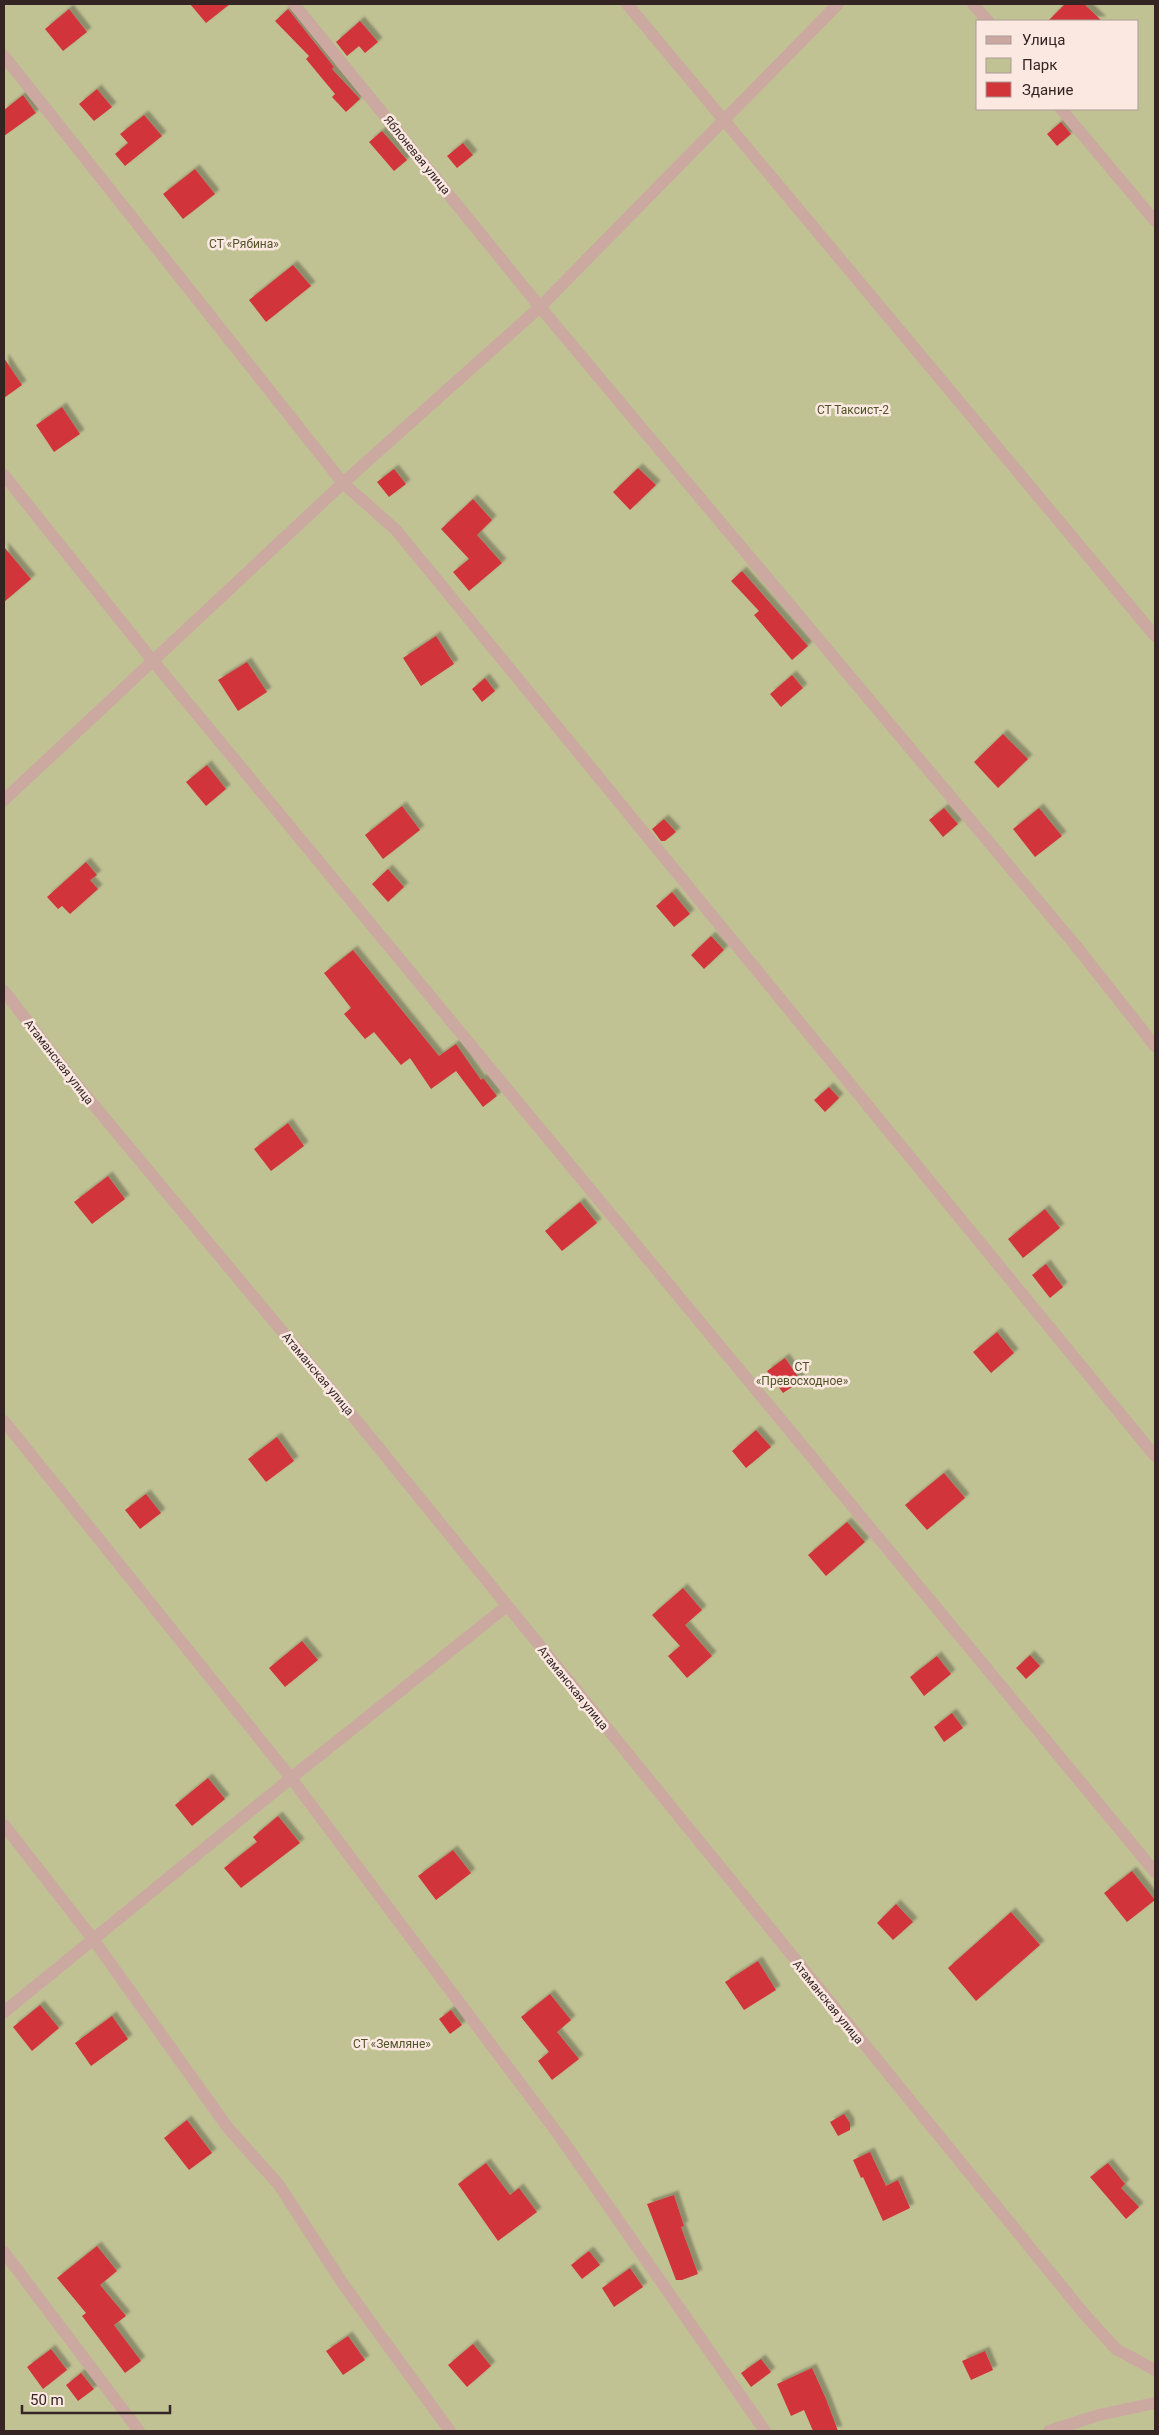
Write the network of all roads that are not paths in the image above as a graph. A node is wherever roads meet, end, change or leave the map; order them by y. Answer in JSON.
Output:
{"nodes":[{"id":1,"x":294,"y":4,"type":"edge"},
{"id":2,"x":627,"y":4,"type":"edge"},
{"id":3,"x":838,"y":4,"type":"edge"},
{"id":4,"x":973,"y":4,"type":"edge"},
{"id":5,"x":987,"y":20,"type":"edge"},
{"id":6,"x":4,"y":56,"type":"edge"},
{"id":7,"x":1062,"y":110,"type":"edge"},
{"id":8,"x":724,"y":119,"type":"junction"},
{"id":9,"x":1155,"y":221,"type":"edge"},
{"id":10,"x":540,"y":307,"type":"junction"},
{"id":11,"x":4,"y":475,"type":"edge"},
{"id":12,"x":343,"y":483,"type":"junction"},
{"id":13,"x":1155,"y":636,"type":"edge"},
{"id":14,"x":153,"y":661,"type":"junction"},
{"id":15,"x":4,"y":800,"type":"edge"},
{"id":16,"x":4,"y":991,"type":"edge"},
{"id":17,"x":1155,"y":1046,"type":"edge"},
{"id":18,"x":4,"y":1421,"type":"edge"},
{"id":19,"x":1155,"y":1456,"type":"edge"},
{"id":20,"x":507,"y":1606,"type":"junction"},
{"id":21,"x":290,"y":1778,"type":"junction"},
{"id":22,"x":4,"y":1825,"type":"edge"},
{"id":23,"x":1155,"y":1872,"type":"edge"},
{"id":24,"x":93,"y":1939,"type":"junction"},
{"id":25,"x":4,"y":2012,"type":"edge"},
{"id":26,"x":4,"y":2252,"type":"edge"},
{"id":27,"x":1155,"y":2370,"type":"edge"},
{"id":28,"x":1155,"y":2403,"type":"edge"},
{"id":29,"x":139,"y":2431,"type":"edge"},
{"id":30,"x":450,"y":2431,"type":"edge"},
{"id":31,"x":765,"y":2431,"type":"edge"},
{"id":32,"x":1050,"y":2431,"type":"edge"}],
"edges":[{"from":1,"to":10,"type":"street","name":"Яблоневая улица"},
{"from":2,"to":8,"type":"street"},
{"from":3,"to":8,"type":"street"},
{"from":4,"to":5,"type":"street"},
{"from":6,"to":12,"type":"street"},
{"from":7,"to":9,"type":"street"},
{"from":8,"to":10,"type":"street"},
{"from":8,"to":13,"type":"street"},
{"from":10,"to":12,"type":"street"},
{"from":10,"to":17,"type":"street","name":"Яблоневая улица"},
{"from":11,"to":14,"type":"street"},
{"from":12,"to":14,"type":"street"},
{"from":12,"to":19,"type":"street"},
{"from":14,"to":15,"type":"street"},
{"from":14,"to":23,"type":"street"},
{"from":16,"to":20,"type":"street","name":"Атаманская улица"},
{"from":18,"to":21,"type":"street"},
{"from":20,"to":21,"type":"street"},
{"from":20,"to":27,"type":"street","name":"Атаманская улица"},
{"from":21,"to":24,"type":"street"},
{"from":21,"to":31,"type":"street"},
{"from":22,"to":24,"type":"street"},
{"from":24,"to":25,"type":"street"},
{"from":24,"to":30,"type":"street"},
{"from":26,"to":29,"type":"street"},
{"from":28,"to":32,"type":"street"}]}
